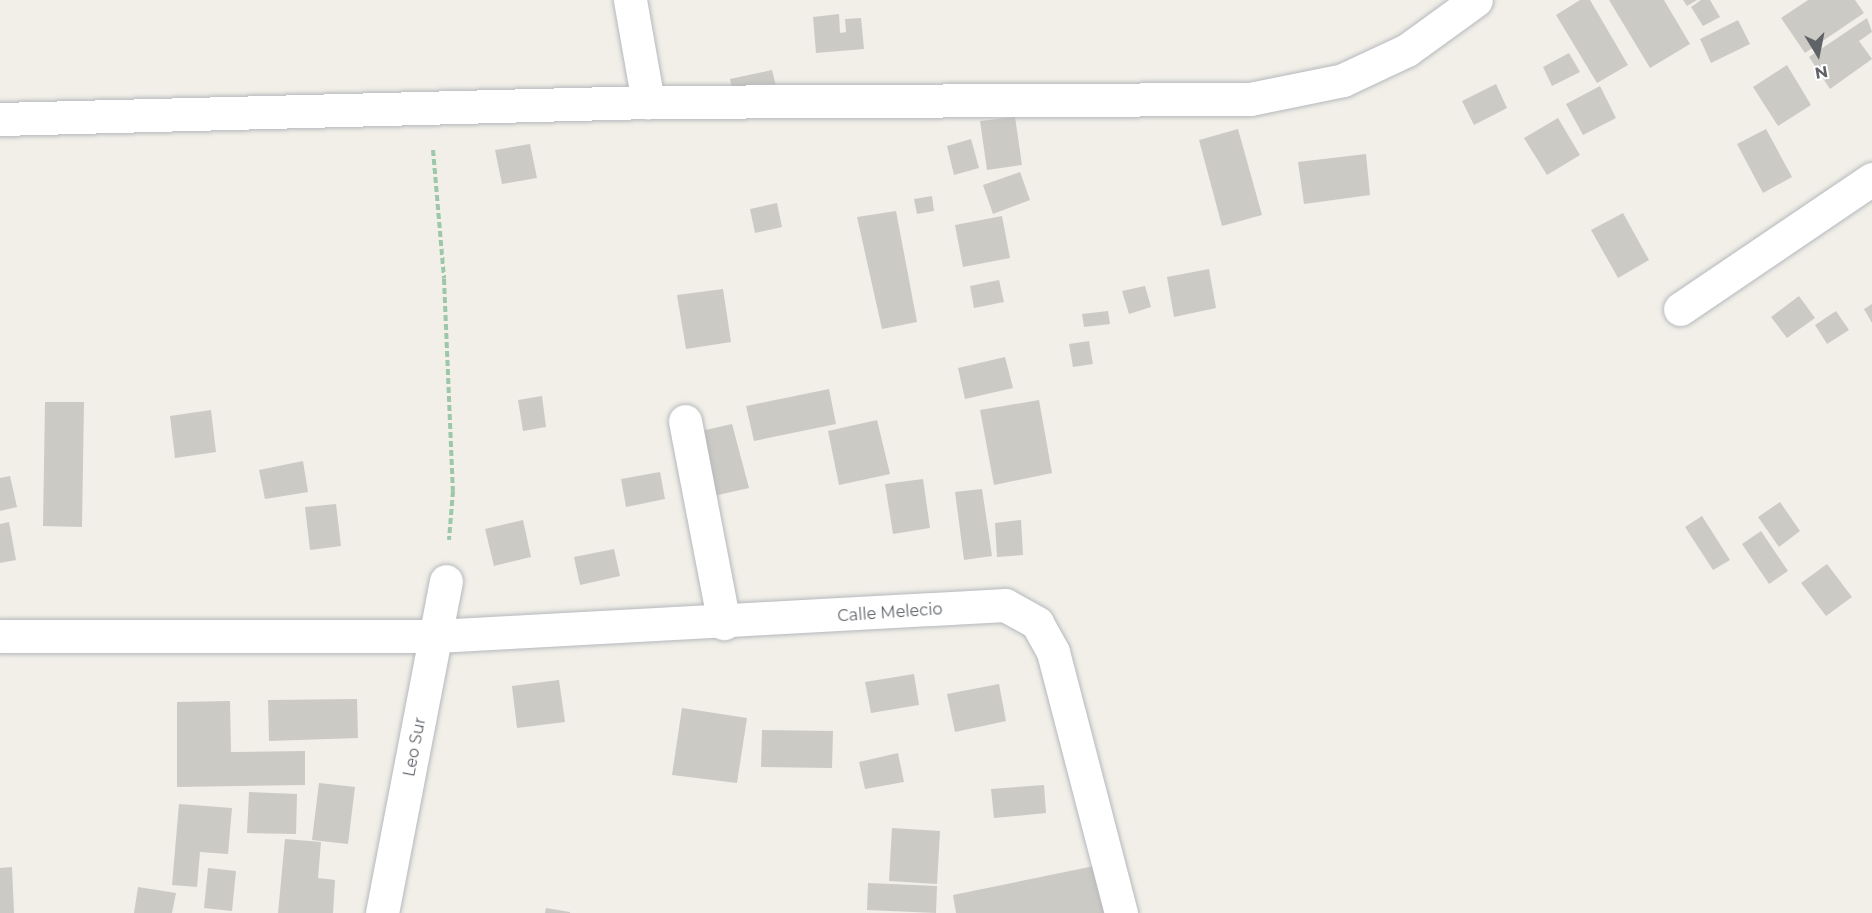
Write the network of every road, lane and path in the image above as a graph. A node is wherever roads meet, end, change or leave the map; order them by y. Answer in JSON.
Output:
{"nodes":[{"id":1,"x":630,"y":0,"type":"edge"},
{"id":2,"x":1476,"y":0,"type":"edge"},
{"id":3,"x":648,"y":102,"type":"junction"},
{"id":4,"x":431,"y":110,"type":"junction"},
{"id":5,"x":0,"y":119,"type":"edge"},
{"id":6,"x":1872,"y":179,"type":"edge"},
{"id":7,"x":1680,"y":309,"type":"dead end"},
{"id":8,"x":685,"y":421,"type":"dead end"},
{"id":9,"x":446,"y":581,"type":"joint"},
{"id":10,"x":724,"y":623,"type":"junction"},
{"id":11,"x":0,"y":636,"type":"edge"},
{"id":12,"x":436,"y":636,"type":"junction"},
{"id":13,"x":382,"y":913,"type":"edge"},
{"id":14,"x":1121,"y":913,"type":"edge"}],
"edges":[{"from":1,"to":3,"type":"street"},
{"from":2,"to":3,"type":"street"},
{"from":3,"to":4,"type":"street"},
{"from":4,"to":5,"type":"street"},
{"from":4,"to":9,"type":"path"},
{"from":6,"to":7,"type":"street"},
{"from":8,"to":10,"type":"street"},
{"from":9,"to":12,"type":"street","name":"Leo Sur"},
{"from":10,"to":12,"type":"street","name":"Calle Melecio"},
{"from":10,"to":14,"type":"street","name":"Calle Melecio"},
{"from":11,"to":12,"type":"street","name":"Calle Melecio"},
{"from":12,"to":13,"type":"street","name":"Leo Sur"}]}
